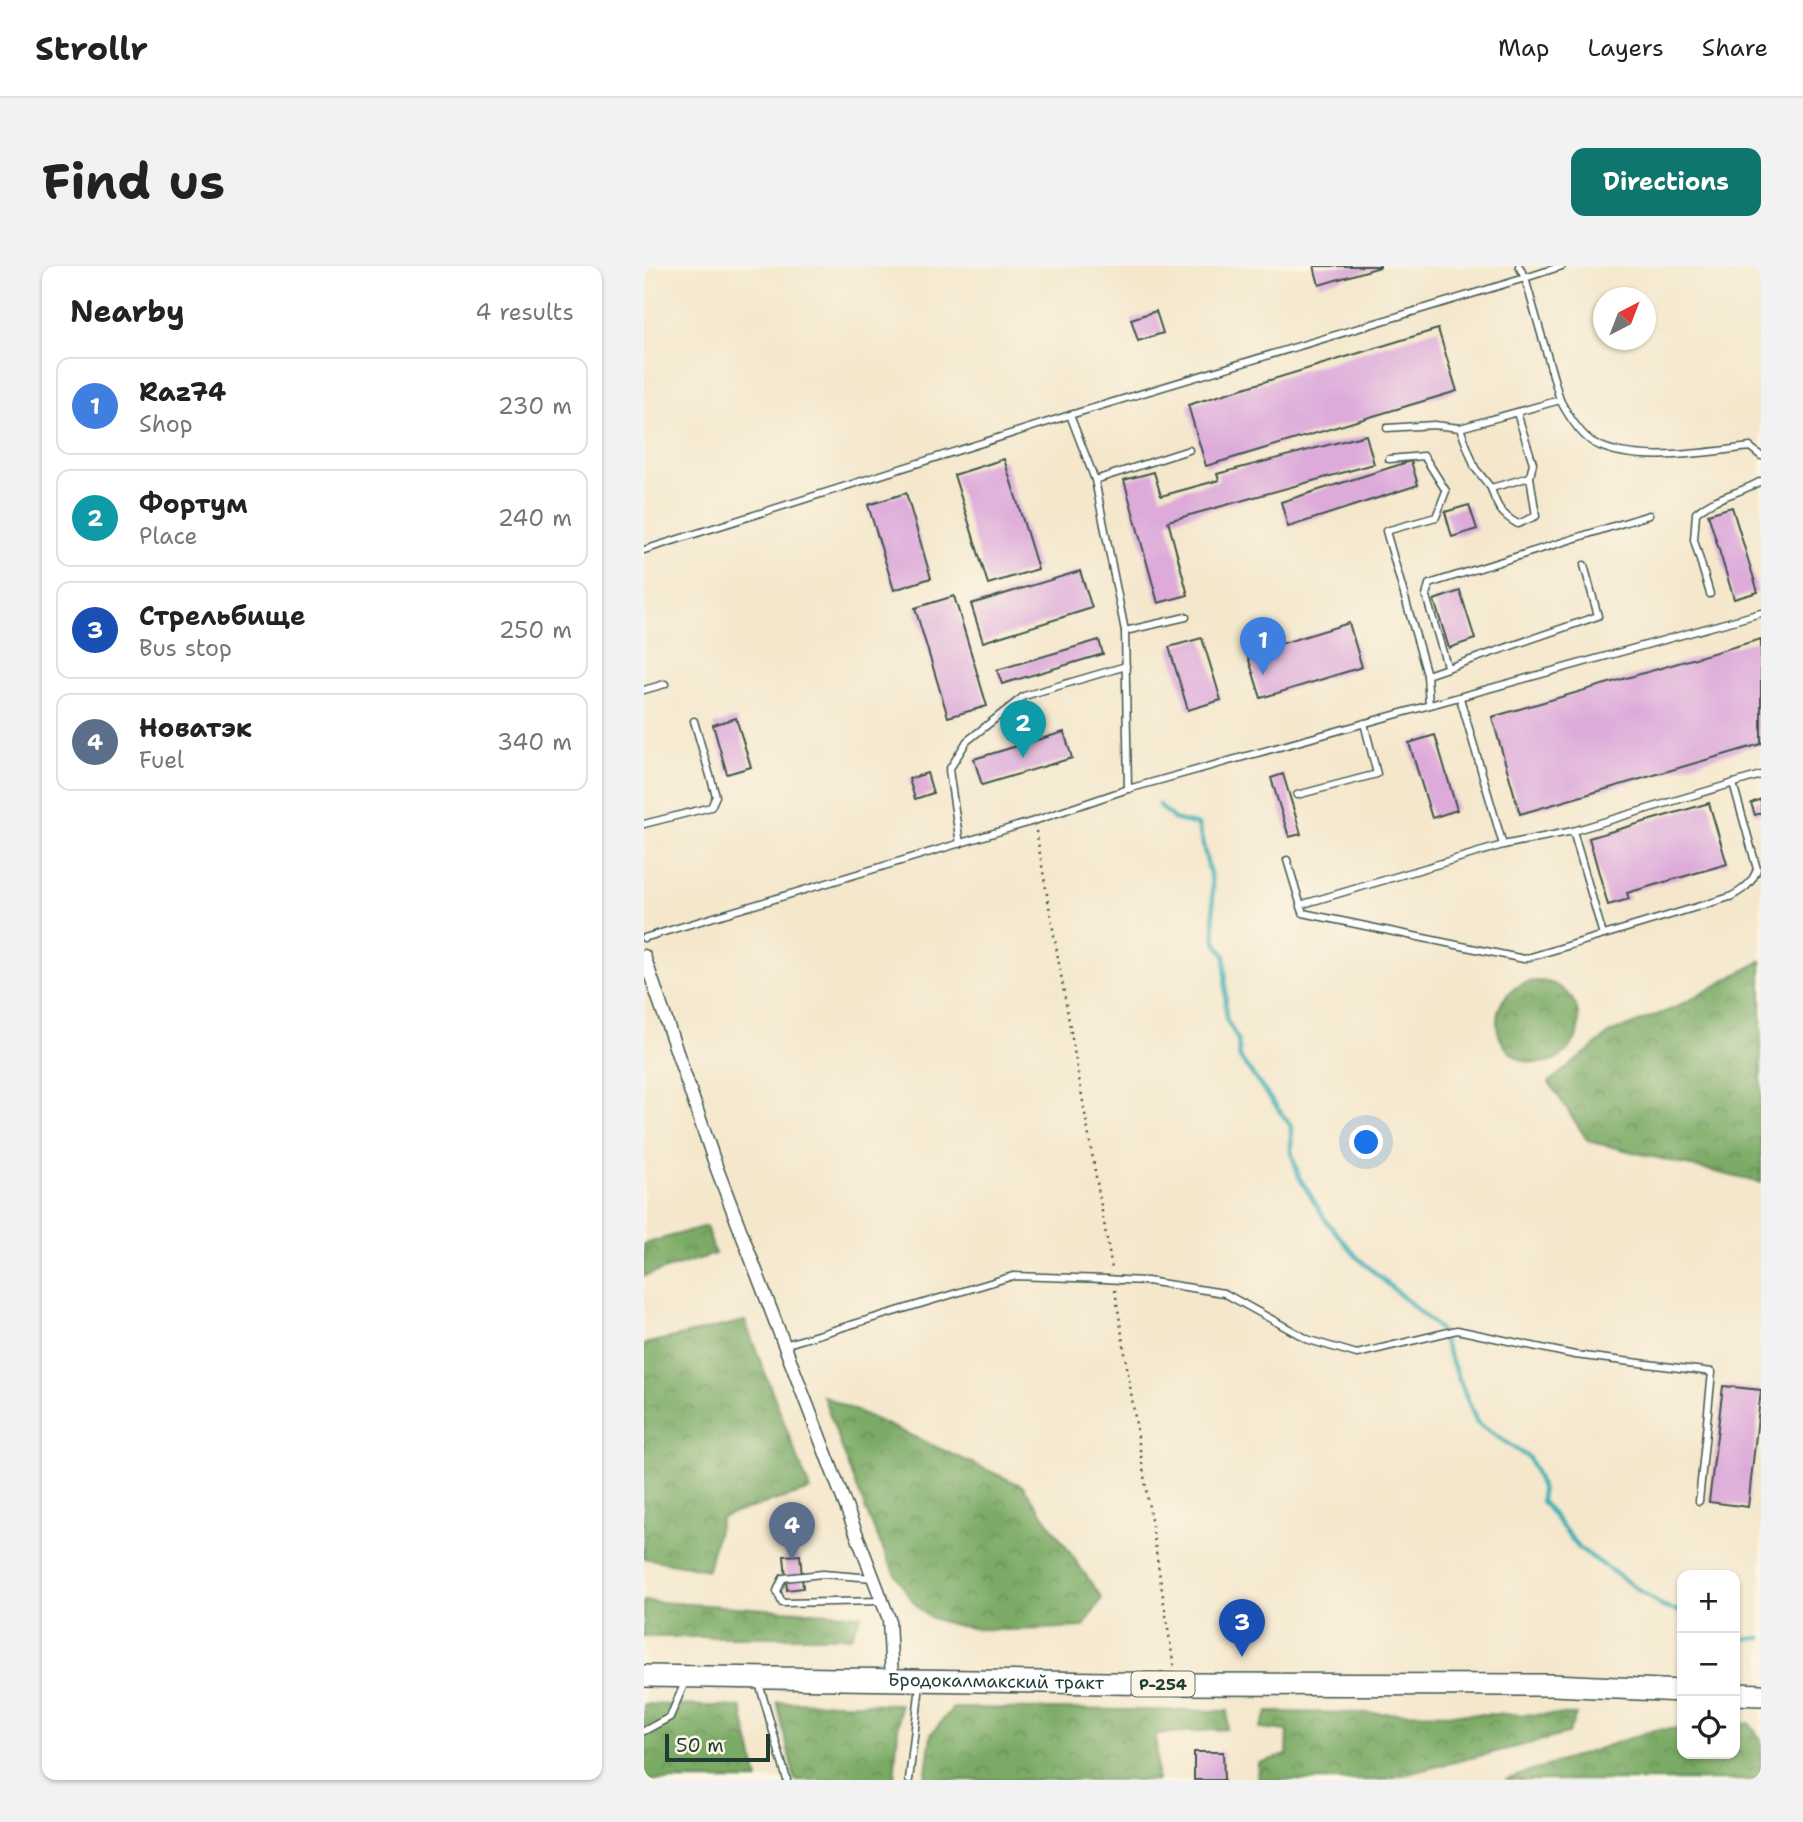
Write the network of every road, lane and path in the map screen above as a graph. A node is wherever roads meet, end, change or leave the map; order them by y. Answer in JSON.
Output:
{"nodes":[{"id":1,"x":1520,"y":266,"type":"edge"},
{"id":2,"x":1562,"y":266,"type":"edge"},
{"id":3,"x":1525,"y":278,"type":"junction"},
{"id":4,"x":1560,"y":400,"type":"junction"},
{"id":5,"x":1517,"y":413,"type":"junction"},
{"id":6,"x":1070,"y":415,"type":"junction"},
{"id":7,"x":1387,"y":428,"type":"dead end"},
{"id":8,"x":1460,"y":428,"type":"junction"},
{"id":9,"x":1189,"y":450,"type":"dead end"},
{"id":10,"x":1761,"y":456,"type":"edge"},
{"id":11,"x":1389,"y":459,"type":"dead end"},
{"id":12,"x":1530,"y":477,"type":"junction"},
{"id":13,"x":1096,"y":480,"type":"junction"},
{"id":14,"x":1761,"y":481,"type":"edge"},
{"id":15,"x":1491,"y":488,"type":"junction"},
{"id":16,"x":1649,"y":515,"type":"dead end"},
{"id":17,"x":644,"y":550,"type":"edge"},
{"id":18,"x":1584,"y":565,"type":"dead end"},
{"id":19,"x":1710,"y":594,"type":"dead end"},
{"id":20,"x":1761,"y":613,"type":"edge"},
{"id":21,"x":1186,"y":618,"type":"dead end"},
{"id":22,"x":1125,"y":631,"type":"junction"},
{"id":23,"x":1126,"y":666,"type":"junction"},
{"id":24,"x":1447,"y":666,"type":"junction"},
{"id":25,"x":1427,"y":675,"type":"junction"},
{"id":26,"x":665,"y":684,"type":"dead end"},
{"id":27,"x":644,"y":690,"type":"edge"},
{"id":28,"x":1460,"y":698,"type":"junction"},
{"id":29,"x":1429,"y":705,"type":"junction"},
{"id":30,"x":694,"y":721,"type":"dead end"},
{"id":31,"x":1364,"y":723,"type":"junction"},
{"id":32,"x":1761,"y":775,"type":"edge"},
{"id":33,"x":1732,"y":783,"type":"junction"},
{"id":34,"x":1128,"y":789,"type":"junction"},
{"id":35,"x":1297,"y":795,"type":"dead end"},
{"id":36,"x":1034,"y":821,"type":"junction"},
{"id":37,"x":644,"y":824,"type":"edge"},
{"id":38,"x":1573,"y":831,"type":"junction"},
{"id":39,"x":960,"y":844,"type":"junction"},
{"id":40,"x":1503,"y":845,"type":"junction"},
{"id":41,"x":1287,"y":860,"type":"dead end"},
{"id":42,"x":1300,"y":905,"type":"junction"},
{"id":43,"x":1603,"y":934,"type":"junction"},
{"id":44,"x":644,"y":938,"type":"edge"},
{"id":45,"x":644,"y":956,"type":"edge"},
{"id":46,"x":784,"y":1345,"type":"junction"},
{"id":47,"x":1699,"y":1501,"type":"dead end"},
{"id":48,"x":873,"y":1578,"type":"junction"},
{"id":49,"x":882,"y":1601,"type":"junction"},
{"id":50,"x":644,"y":1676,"type":"edge"},
{"id":51,"x":687,"y":1677,"type":"junction"},
{"id":52,"x":758,"y":1678,"type":"junction"},
{"id":53,"x":892,"y":1680,"type":"junction"},
{"id":54,"x":920,"y":1680,"type":"junction"},
{"id":55,"x":1175,"y":1684,"type":"junction"},
{"id":56,"x":1677,"y":1691,"type":"edge"},
{"id":57,"x":1740,"y":1694,"type":"edge"},
{"id":58,"x":1761,"y":1695,"type":"edge"},
{"id":59,"x":644,"y":1731,"type":"edge"},
{"id":60,"x":787,"y":1780,"type":"edge"},
{"id":61,"x":909,"y":1780,"type":"edge"}],
"edges":[{"from":1,"to":3,"type":"lane"},
{"from":2,"to":3,"type":"lane"},
{"from":3,"to":4,"type":"lane"},
{"from":3,"to":6,"type":"lane"},
{"from":4,"to":5,"type":"lane"},
{"from":4,"to":10,"type":"lane"},
{"from":5,"to":8,"type":"lane"},
{"from":5,"to":12,"type":"lane"},
{"from":6,"to":13,"type":"lane"},
{"from":6,"to":17,"type":"lane"},
{"from":7,"to":8,"type":"lane"},
{"from":8,"to":15,"type":"lane"},
{"from":9,"to":13,"type":"lane"},
{"from":11,"to":25,"type":"lane"},
{"from":12,"to":15,"type":"lane"},
{"from":12,"to":15,"type":"lane"},
{"from":13,"to":22,"type":"lane"},
{"from":14,"to":19,"type":"lane"},
{"from":16,"to":24,"type":"lane"},
{"from":18,"to":24,"type":"lane"},
{"from":20,"to":28,"type":"lane"},
{"from":21,"to":22,"type":"lane"},
{"from":22,"to":23,"type":"lane"},
{"from":23,"to":34,"type":"lane"},
{"from":23,"to":39,"type":"lane"},
{"from":24,"to":25,"type":"lane"},
{"from":25,"to":29,"type":"lane"},
{"from":26,"to":27,"type":"lane"},
{"from":28,"to":29,"type":"lane"},
{"from":28,"to":40,"type":"lane"},
{"from":29,"to":31,"type":"lane"},
{"from":30,"to":37,"type":"lane"},
{"from":31,"to":34,"type":"lane"},
{"from":31,"to":35,"type":"lane"},
{"from":32,"to":33,"type":"lane"},
{"from":33,"to":38,"type":"lane"},
{"from":33,"to":43,"type":"lane"},
{"from":34,"to":36,"type":"lane"},
{"from":36,"to":39,"type":"lane"},
{"from":36,"to":55,"type":"path"},
{"from":38,"to":40,"type":"lane"},
{"from":38,"to":43,"type":"lane"},
{"from":39,"to":44,"type":"lane"},
{"from":40,"to":42,"type":"lane"},
{"from":41,"to":42,"type":"lane"},
{"from":42,"to":43,"type":"lane"},
{"from":45,"to":46,"type":"street"},
{"from":46,"to":47,"type":"lane","bridge":true},
{"from":46,"to":48,"type":"street"},
{"from":48,"to":49,"type":"street"},
{"from":48,"to":49,"type":"lane"},
{"from":49,"to":53,"type":"street"},
{"from":50,"to":51,"type":"main road","name":"Бродокалмакский тракт","number":"Р-254"},
{"from":51,"to":52,"type":"main road","name":"Бродокалмакский тракт","number":"Р-254"},
{"from":51,"to":59,"type":"lane"},
{"from":52,"to":53,"type":"main road","name":"Бродокалмакский тракт","number":"Р-254"},
{"from":52,"to":60,"type":"lane"},
{"from":53,"to":54,"type":"main road","name":"Бродокалмакский тракт","number":"Р-254"},
{"from":54,"to":55,"type":"main road","name":"Бродокалмакский тракт","number":"Р-254"},
{"from":54,"to":61,"type":"lane"},
{"from":55,"to":56,"type":"main road","name":"Бродокалмакский тракт","number":"Р-254"},
{"from":57,"to":58,"type":"main road"}]}
